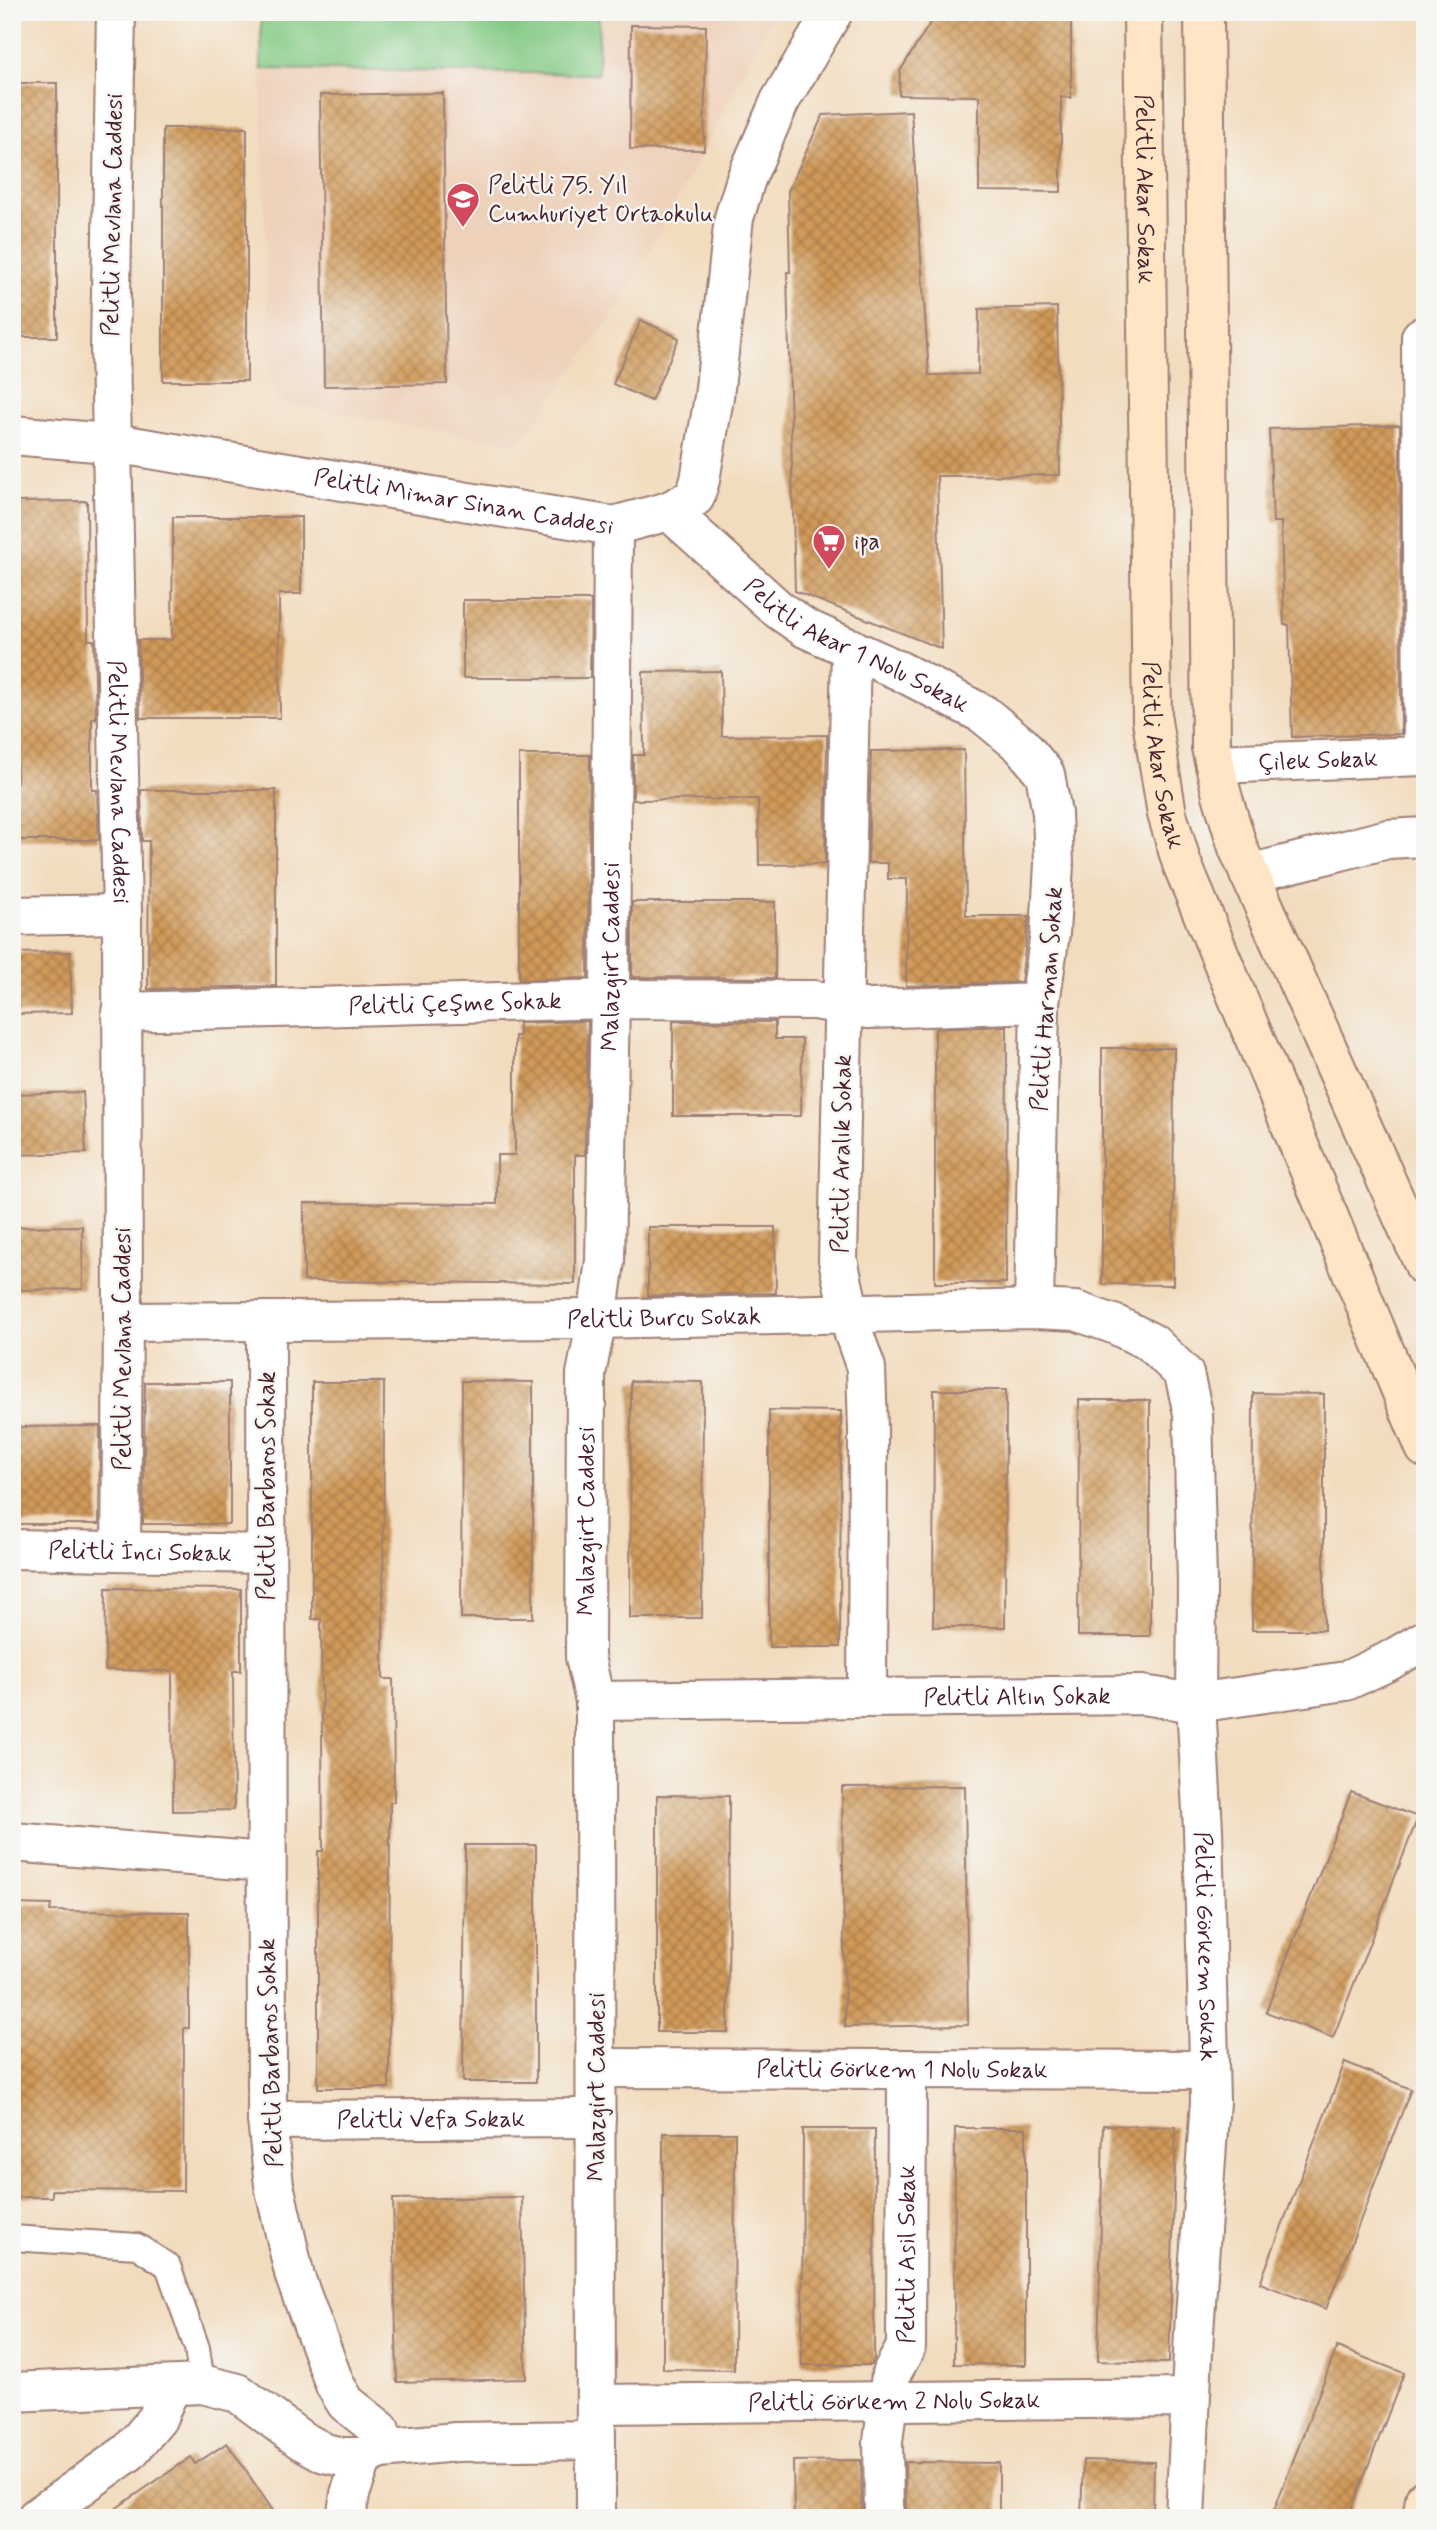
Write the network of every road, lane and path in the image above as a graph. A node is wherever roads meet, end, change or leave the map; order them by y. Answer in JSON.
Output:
{"nodes":[{"id":1,"x":116,"y":12,"type":"edge"},
{"id":2,"x":833,"y":12,"type":"edge"},
{"id":3,"x":1143,"y":12,"type":"edge"},
{"id":4,"x":1204,"y":12,"type":"edge"},
{"id":5,"x":1421,"y":337,"type":"dead end"},
{"id":6,"x":12,"y":435,"type":"edge"},
{"id":7,"x":112,"y":444,"type":"junction"},
{"id":8,"x":669,"y":512,"type":"junction"},
{"id":9,"x":613,"y":526,"type":"junction"},
{"id":10,"x":851,"y":648,"type":"junction"},
{"id":11,"x":1215,"y":764,"type":"junction"},
{"id":12,"x":1045,"y":774,"type":"joint"},
{"id":13,"x":1425,"y":837,"type":"edge"},
{"id":14,"x":1249,"y":874,"type":"junction"},
{"id":15,"x":122,"y":914,"type":"junction"},
{"id":16,"x":12,"y":916,"type":"edge"},
{"id":17,"x":610,"y":999,"type":"junction"},
{"id":18,"x":1040,"y":1003,"type":"junction"},
{"id":19,"x":843,"y":1004,"type":"junction"},
{"id":20,"x":121,"y":1012,"type":"junction"},
{"id":21,"x":1425,"y":1267,"type":"edge"},
{"id":22,"x":1034,"y":1309,"type":"junction"},
{"id":23,"x":849,"y":1313,"type":"junction"},
{"id":24,"x":597,"y":1319,"type":"junction"},
{"id":25,"x":266,"y":1321,"type":"junction"},
{"id":26,"x":123,"y":1322,"type":"junction"},
{"id":27,"x":1184,"y":1374,"type":"joint"},
{"id":28,"x":1425,"y":1448,"type":"edge"},
{"id":29,"x":12,"y":1549,"type":"edge"},
{"id":30,"x":121,"y":1551,"type":"junction"},
{"id":31,"x":267,"y":1554,"type":"junction"},
{"id":32,"x":1425,"y":1640,"type":"edge"},
{"id":33,"x":867,"y":1698,"type":"junction"},
{"id":34,"x":595,"y":1701,"type":"junction"},
{"id":35,"x":1196,"y":1703,"type":"junction"},
{"id":36,"x":12,"y":1842,"type":"edge"},
{"id":37,"x":266,"y":1862,"type":"junction"},
{"id":38,"x":596,"y":2068,"type":"junction"},
{"id":39,"x":907,"y":2069,"type":"junction"},
{"id":40,"x":1209,"y":2070,"type":"junction"},
{"id":41,"x":596,"y":2118,"type":"junction"},
{"id":42,"x":267,"y":2120,"type":"junction"},
{"id":43,"x":12,"y":2238,"type":"edge"},
{"id":44,"x":186,"y":2385,"type":"junction"},
{"id":45,"x":12,"y":2392,"type":"edge"},
{"id":46,"x":1190,"y":2398,"type":"junction"},
{"id":47,"x":887,"y":2401,"type":"junction"},
{"id":48,"x":596,"y":2422,"type":"junction"},
{"id":49,"x":372,"y":2453,"type":"junction"},
{"id":50,"x":1425,"y":2499,"type":"edge"},
{"id":51,"x":341,"y":2515,"type":"edge"},
{"id":52,"x":36,"y":2518,"type":"edge"},
{"id":53,"x":596,"y":2518,"type":"edge"},
{"id":54,"x":884,"y":2518,"type":"edge"},
{"id":55,"x":1185,"y":2518,"type":"edge"},
{"id":56,"x":1422,"y":2518,"type":"edge"}],
"edges":[{"from":1,"to":7,"type":"street","name":"Pelitli Mevlana Caddesi"},
{"from":2,"to":8,"type":"street","name":"Pelitli Mimar Sinan Caddesi"},
{"from":3,"to":28,"type":"main road","name":"Pelitli Akar Sokak"},
{"from":4,"to":11,"type":"main road","name":"Pelitli Akar Sokak"},
{"from":5,"to":11,"type":"street","name":"Çilek Sokak"},
{"from":6,"to":7,"type":"street","name":"Pelitli Mimar Sinan Caddesi"},
{"from":7,"to":9,"type":"street","name":"Pelitli Mimar Sinan Caddesi"},
{"from":7,"to":15,"type":"street","name":"Pelitli Mevlana Caddesi"},
{"from":8,"to":9,"type":"street","name":"Pelitli Mimar Sinan Caddesi"},
{"from":8,"to":10,"type":"street","name":"Pelitli Akar 1 Nolu Sokak"},
{"from":9,"to":17,"type":"street","name":"Malazgirt Caddesi"},
{"from":10,"to":12,"type":"street","name":"Pelitli Akar 1 Nolu Sokak"},
{"from":10,"to":19,"type":"street","name":"Pelitli Aralık Sokak"},
{"from":11,"to":14,"type":"main road","name":"Pelitli Akar Sokak"},
{"from":12,"to":18,"type":"street","name":"Pelitli Harman Sokak"},
{"from":13,"to":14,"type":"street"},
{"from":14,"to":21,"type":"main road","name":"Pelitli Akar Sokak"},
{"from":15,"to":16,"type":"street"},
{"from":15,"to":20,"type":"street","name":"Pelitli Mevlana Caddesi"},
{"from":17,"to":19,"type":"street","name":"Pelitli Çeşme Sokak"},
{"from":17,"to":20,"type":"street","name":"Pelitli Çeşme Sokak"},
{"from":17,"to":24,"type":"street","name":"Malazgirt Caddesi"},
{"from":18,"to":19,"type":"street","name":"Pelitli Çeşme Sokak"},
{"from":18,"to":22,"type":"street","name":"Pelitli Harman Sokak"},
{"from":19,"to":23,"type":"street","name":"Pelitli Aralık Sokak"},
{"from":20,"to":26,"type":"street","name":"Pelitli Mevlana Caddesi"},
{"from":22,"to":23,"type":"street","name":"Pelitli Burcu Sokak"},
{"from":22,"to":27,"type":"street","name":"Pelitli Burcu Sokak"},
{"from":23,"to":24,"type":"street","name":"Pelitli Burcu Sokak"},
{"from":23,"to":33,"type":"street","name":"Pelitli Aralık Sokak"},
{"from":24,"to":25,"type":"street","name":"Pelitli Burcu Sokak"},
{"from":24,"to":34,"type":"street","name":"Malazgirt Caddesi"},
{"from":25,"to":26,"type":"street","name":"Pelitli Burcu Sokak"},
{"from":25,"to":31,"type":"street","name":"Pelitli Barbaros Sokak"},
{"from":26,"to":30,"type":"street","name":"Pelitli Mevlana Caddesi"},
{"from":27,"to":35,"type":"street","name":"Pelitli Görkem Sokak"},
{"from":29,"to":30,"type":"street","name":"Pelitli İnci Sokak"},
{"from":30,"to":31,"type":"street","name":"Pelitli İnci Sokak"},
{"from":31,"to":37,"type":"street","name":"Pelitli Barbaros Sokak"},
{"from":32,"to":35,"type":"street","name":"Pelitli Altın Sokak"},
{"from":33,"to":34,"type":"street","name":"Pelitli Altın Sokak"},
{"from":33,"to":35,"type":"street","name":"Pelitli Altın Sokak"},
{"from":34,"to":38,"type":"street","name":"Malazgirt Caddesi"},
{"from":35,"to":40,"type":"street","name":"Pelitli Görkem Sokak"},
{"from":36,"to":37,"type":"street"},
{"from":37,"to":42,"type":"street","name":"Pelitli Barbaros Sokak"},
{"from":38,"to":39,"type":"street","name":"Pelitli Görkem 1 Nolu Sokak"},
{"from":38,"to":41,"type":"street","name":"Malazgirt Caddesi"},
{"from":39,"to":40,"type":"street","name":"Pelitli Görkem 1 Nolu Sokak"},
{"from":39,"to":47,"type":"street","name":"Pelitli Asil Sokak"},
{"from":40,"to":46,"type":"street","name":"Pelitli Görkem Sokak"},
{"from":41,"to":42,"type":"street","name":"Pelitli Vefa Sokak"},
{"from":41,"to":48,"type":"street","name":"Malazgirt Caddesi"},
{"from":42,"to":49,"type":"street","name":"Pelitli Barbaros Sokak"},
{"from":43,"to":44,"type":"lane"},
{"from":44,"to":45,"type":"street"},
{"from":44,"to":49,"type":"street"},
{"from":44,"to":52,"type":"street"},
{"from":46,"to":47,"type":"street","name":"Pelitli Görkem 2 Nolu Sokak"},
{"from":46,"to":55,"type":"street","name":"Pelitli Görkem Sokak"},
{"from":47,"to":48,"type":"street","name":"Pelitli Görkem 2 Nolu Sokak"},
{"from":47,"to":54,"type":"street","name":"Pelitli Asil Sokak"},
{"from":48,"to":49,"type":"street","name":"Pelitli Görkem 2 Nolu Sokak"},
{"from":48,"to":53,"type":"street","name":"Malazgirt Caddesi"},
{"from":49,"to":51,"type":"street"},
{"from":50,"to":56,"type":"main road"}]}
